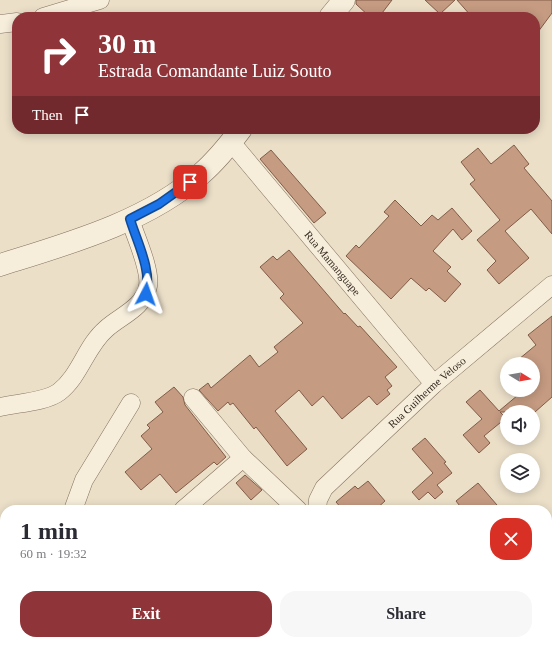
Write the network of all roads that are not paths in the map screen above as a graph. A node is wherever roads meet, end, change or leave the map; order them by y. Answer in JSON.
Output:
{"nodes":[{"id":1,"x":100,"y":0,"type":"edge"},
{"id":2,"x":344,"y":0,"type":"edge"},
{"id":3,"x":60,"y":12,"type":"edge"},
{"id":4,"x":334,"y":12,"type":"edge"},
{"id":5,"x":12,"y":23,"type":"edge"},
{"id":6,"x":0,"y":24,"type":"edge"},
{"id":7,"x":236,"y":136,"type":"edge"},
{"id":8,"x":130,"y":219,"type":"junction"},
{"id":9,"x":0,"y":265,"type":"edge"},
{"id":10,"x":552,"y":285,"type":"edge"},
{"id":11,"x":434,"y":384,"type":"junction"},
{"id":12,"x":193,"y":398,"type":"dead end"},
{"id":13,"x":131,"y":404,"type":"dead end"},
{"id":14,"x":0,"y":407,"type":"edge"},
{"id":15,"x":243,"y":458,"type":"junction"},
{"id":16,"x":75,"y":505,"type":"edge"},
{"id":17,"x":189,"y":505,"type":"edge"},
{"id":18,"x":293,"y":505,"type":"edge"},
{"id":19,"x":318,"y":505,"type":"edge"}],
"edges":[{"from":1,"to":3,"type":"street"},
{"from":2,"to":4,"type":"street"},
{"from":5,"to":6,"type":"street"},
{"from":7,"to":8,"type":"street"},
{"from":7,"to":11,"type":"street","name":"Rua Mamanguape"},
{"from":8,"to":9,"type":"street"},
{"from":8,"to":14,"type":"street"},
{"from":10,"to":11,"type":"street","name":"Rua Guilherme Veloso"},
{"from":11,"to":19,"type":"street","name":"Rua Guilherme Veloso"},
{"from":12,"to":15,"type":"street"},
{"from":13,"to":16,"type":"street"},
{"from":15,"to":17,"type":"street"},
{"from":15,"to":18,"type":"street"}]}
